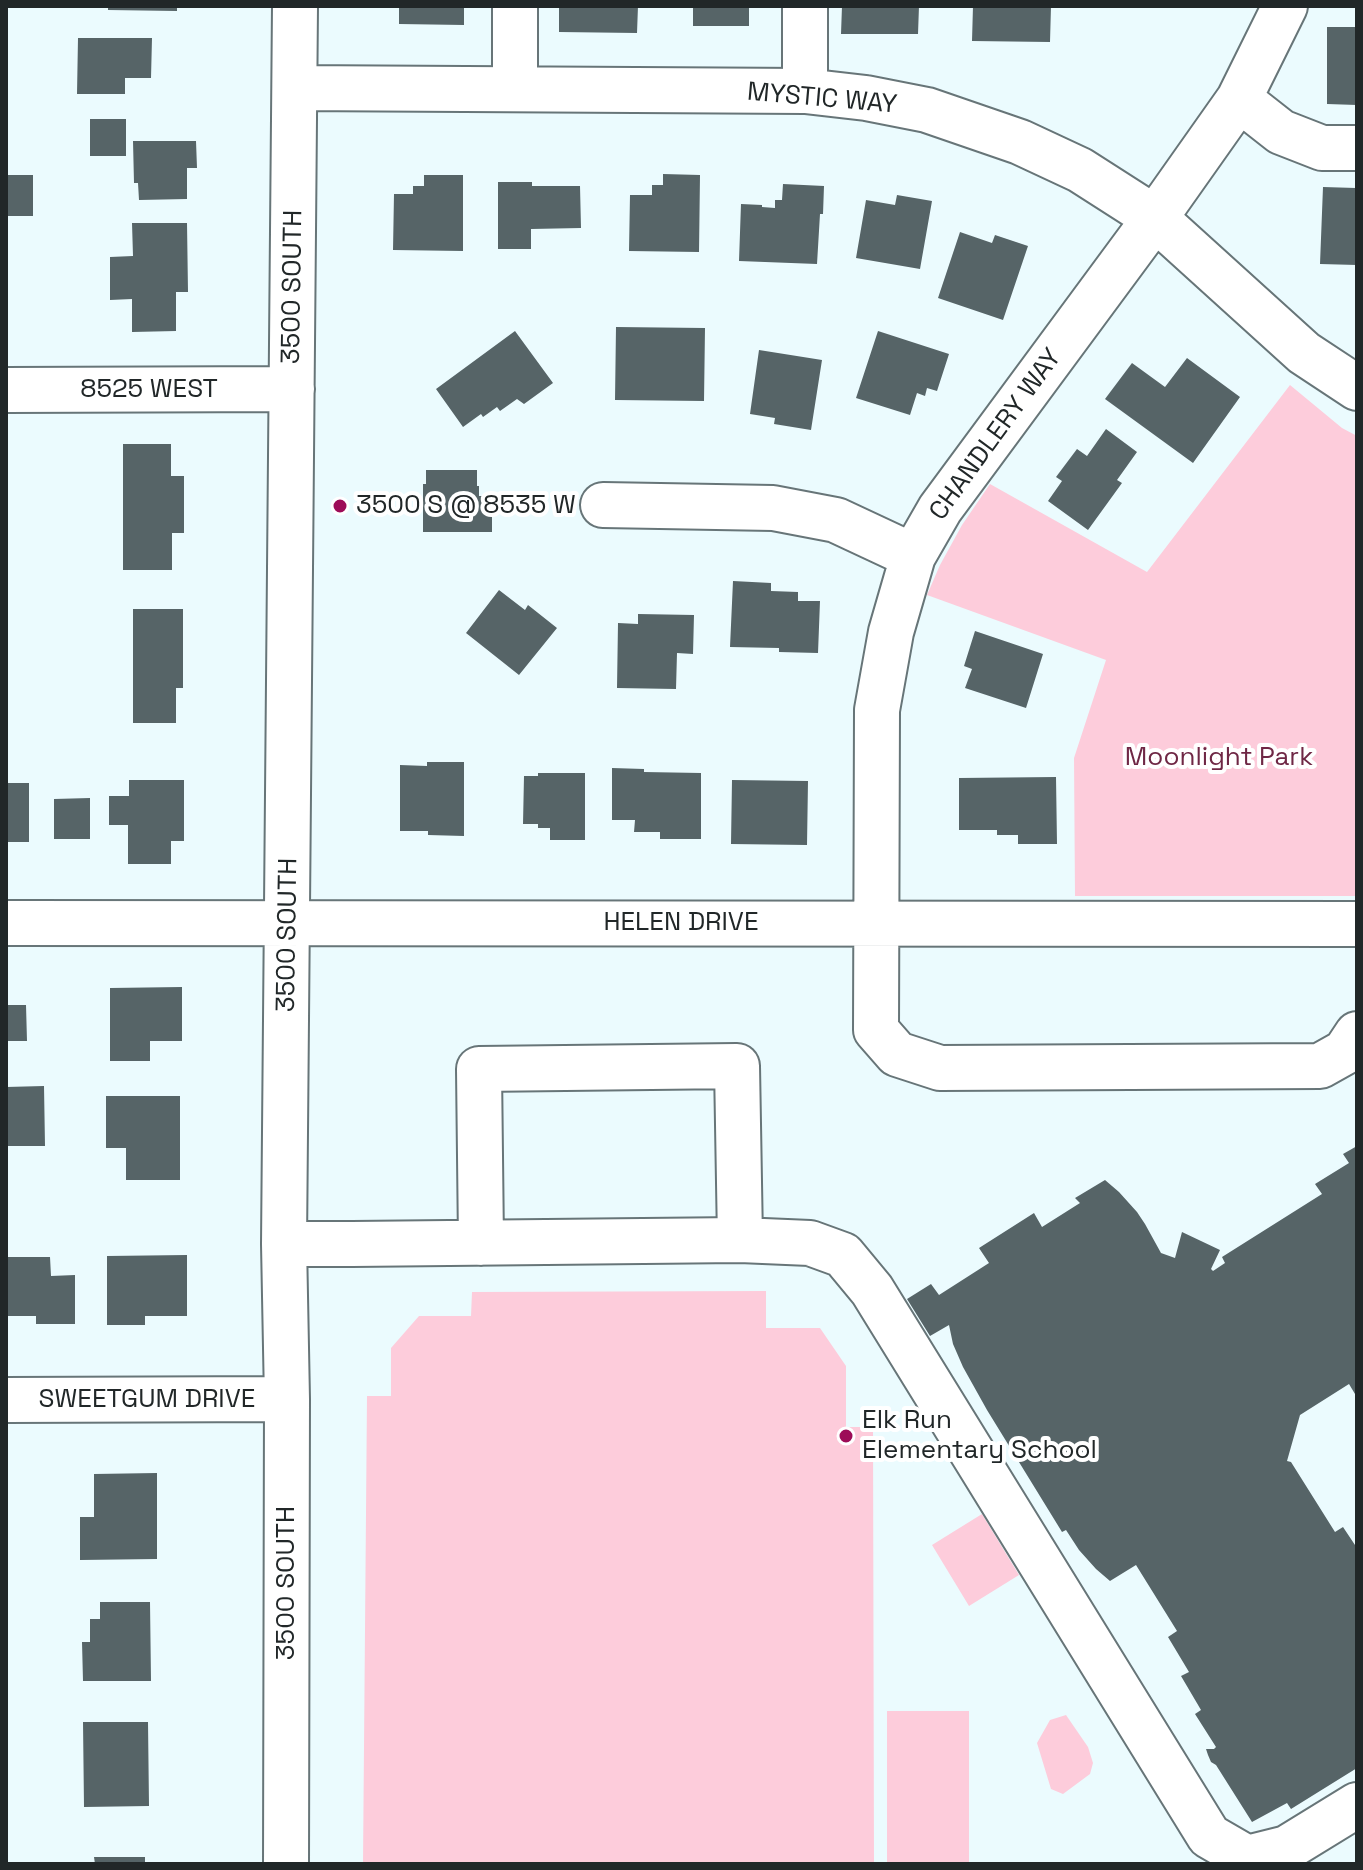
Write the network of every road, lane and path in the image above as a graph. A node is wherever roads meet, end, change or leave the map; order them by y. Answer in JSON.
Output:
{"nodes":[{"id":1,"x":295,"y":6,"type":"edge"},
{"id":2,"x":515,"y":6,"type":"edge"},
{"id":3,"x":805,"y":6,"type":"edge"},
{"id":4,"x":1285,"y":6,"type":"edge"},
{"id":5,"x":295,"y":88,"type":"junction"},
{"id":6,"x":515,"y":89,"type":"junction"},
{"id":7,"x":805,"y":91,"type":"junction"},
{"id":8,"x":1239,"y":99,"type":"junction"},
{"id":9,"x":1357,"y":148,"type":"edge"},
{"id":10,"x":1155,"y":218,"type":"junction"},
{"id":11,"x":1357,"y":388,"type":"edge"},
{"id":12,"x":292,"y":389,"type":"junction"},
{"id":13,"x":6,"y":390,"type":"edge"},
{"id":14,"x":603,"y":505,"type":"dead end"},
{"id":15,"x":913,"y":556,"type":"junction"},
{"id":16,"x":6,"y":923,"type":"edge"},
{"id":17,"x":288,"y":923,"type":"junction"},
{"id":18,"x":875,"y":924,"type":"junction"},
{"id":19,"x":1357,"y":924,"type":"edge"},
{"id":20,"x":1357,"y":1034,"type":"edge"},
{"id":21,"x":740,"y":1240,"type":"junction"},
{"id":22,"x":481,"y":1243,"type":"junction"},
{"id":23,"x":284,"y":1244,"type":"junction"},
{"id":24,"x":287,"y":1399,"type":"junction"},
{"id":25,"x":6,"y":1400,"type":"edge"},
{"id":26,"x":1357,"y":1805,"type":"edge"},
{"id":27,"x":286,"y":1864,"type":"edge"}],
"edges":[{"from":1,"to":5,"type":"street","name":"3500 SOUTH"},
{"from":2,"to":6,"type":"street"},
{"from":3,"to":7,"type":"street"},
{"from":4,"to":8,"type":"street","name":"CHANDLERY WAY"},
{"from":5,"to":6,"type":"street","name":"MYSTIC WAY"},
{"from":5,"to":12,"type":"street","name":"3500 SOUTH"},
{"from":6,"to":7,"type":"street","name":"MYSTIC WAY"},
{"from":7,"to":10,"type":"street","name":"MYSTIC WAY"},
{"from":8,"to":9,"type":"street"},
{"from":8,"to":10,"type":"street","name":"CHANDLERY WAY"},
{"from":10,"to":11,"type":"street","name":"MYSTIC WAY"},
{"from":10,"to":15,"type":"street","name":"CHANDLERY WAY"},
{"from":12,"to":13,"type":"street","name":"8525 WEST"},
{"from":12,"to":17,"type":"street","name":"3500 SOUTH"},
{"from":14,"to":15,"type":"street"},
{"from":15,"to":18,"type":"street","name":"CHANDLERY WAY"},
{"from":16,"to":17,"type":"street","name":"HELEN DRIVE"},
{"from":17,"to":18,"type":"street","name":"HELEN DRIVE"},
{"from":17,"to":23,"type":"street","name":"3500 SOUTH"},
{"from":18,"to":19,"type":"street","name":"HELEN DRIVE"},
{"from":18,"to":20,"type":"street","name":"CHANDLERY WAY"},
{"from":21,"to":22,"type":"street"},
{"from":21,"to":22,"type":"street"},
{"from":21,"to":26,"type":"street"},
{"from":22,"to":23,"type":"street"},
{"from":23,"to":24,"type":"street","name":"3500 SOUTH"},
{"from":24,"to":25,"type":"street","name":"SWEETGUM DRIVE"},
{"from":24,"to":27,"type":"street","name":"3500 SOUTH"}]}
